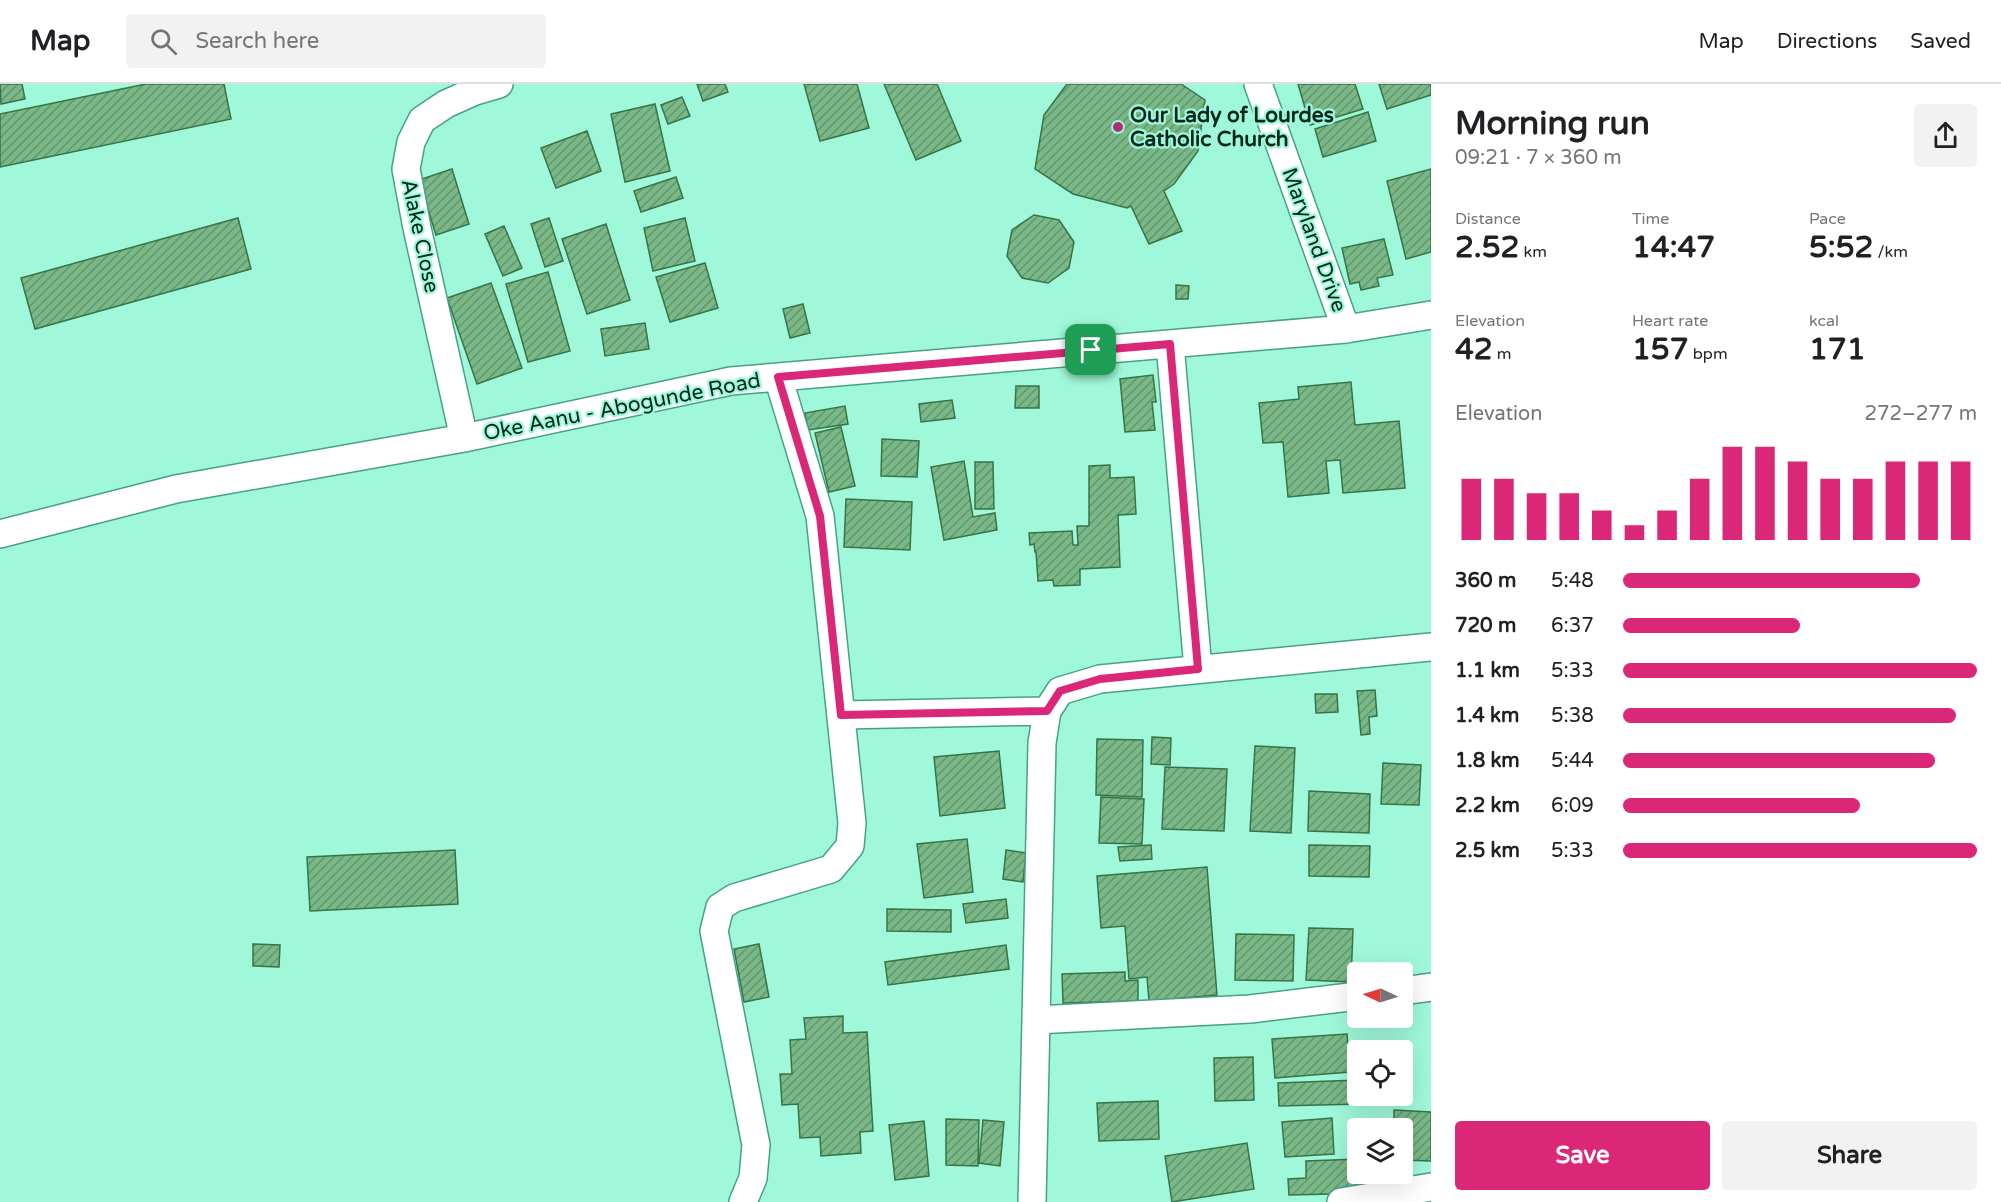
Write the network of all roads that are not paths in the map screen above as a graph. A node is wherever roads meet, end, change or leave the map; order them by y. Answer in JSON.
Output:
{"nodes":[{"id":1,"x":499,"y":84,"type":"edge"},
{"id":2,"x":1258,"y":84,"type":"edge"},
{"id":3,"x":1431,"y":315,"type":"edge"},
{"id":4,"x":1346,"y":329,"type":"junction"},
{"id":5,"x":1170,"y":344,"type":"junction"},
{"id":6,"x":778,"y":377,"type":"junction"},
{"id":7,"x":464,"y":438,"type":"junction"},
{"id":8,"x":0,"y":534,"type":"edge"},
{"id":9,"x":1431,"y":647,"type":"edge"},
{"id":10,"x":1198,"y":669,"type":"junction"},
{"id":11,"x":1047,"y":711,"type":"junction"},
{"id":12,"x":841,"y":715,"type":"junction"},
{"id":13,"x":1431,"y":987,"type":"edge"},
{"id":14,"x":1413,"y":989,"type":"edge"},
{"id":15,"x":1347,"y":997,"type":"edge"},
{"id":16,"x":1036,"y":1020,"type":"junction"},
{"id":17,"x":1431,"y":1187,"type":"edge"},
{"id":18,"x":743,"y":1202,"type":"edge"},
{"id":19,"x":1032,"y":1202,"type":"edge"},
{"id":20,"x":1341,"y":1202,"type":"edge"}],
"edges":[{"from":1,"to":7,"type":"street","name":"Alake Close"},
{"from":2,"to":4,"type":"street","name":"Maryland Drive"},
{"from":3,"to":4,"type":"street","name":"Oke Aanu - Abogunde Road"},
{"from":4,"to":5,"type":"street","name":"Oke Aanu - Abogunde Road"},
{"from":5,"to":6,"type":"street","name":"Oke Aanu - Abogunde Road"},
{"from":5,"to":10,"type":"street"},
{"from":6,"to":7,"type":"street","name":"Oke Aanu - Abogunde Road"},
{"from":6,"to":12,"type":"street"},
{"from":7,"to":8,"type":"street","name":"Oke Aanu - Abogunde Road"},
{"from":9,"to":10,"type":"street"},
{"from":10,"to":11,"type":"street"},
{"from":11,"to":12,"type":"street"},
{"from":11,"to":16,"type":"street"},
{"from":12,"to":18,"type":"street"},
{"from":13,"to":14,"type":"street"},
{"from":15,"to":16,"type":"street"},
{"from":16,"to":19,"type":"street"},
{"from":17,"to":20,"type":"street"}]}
